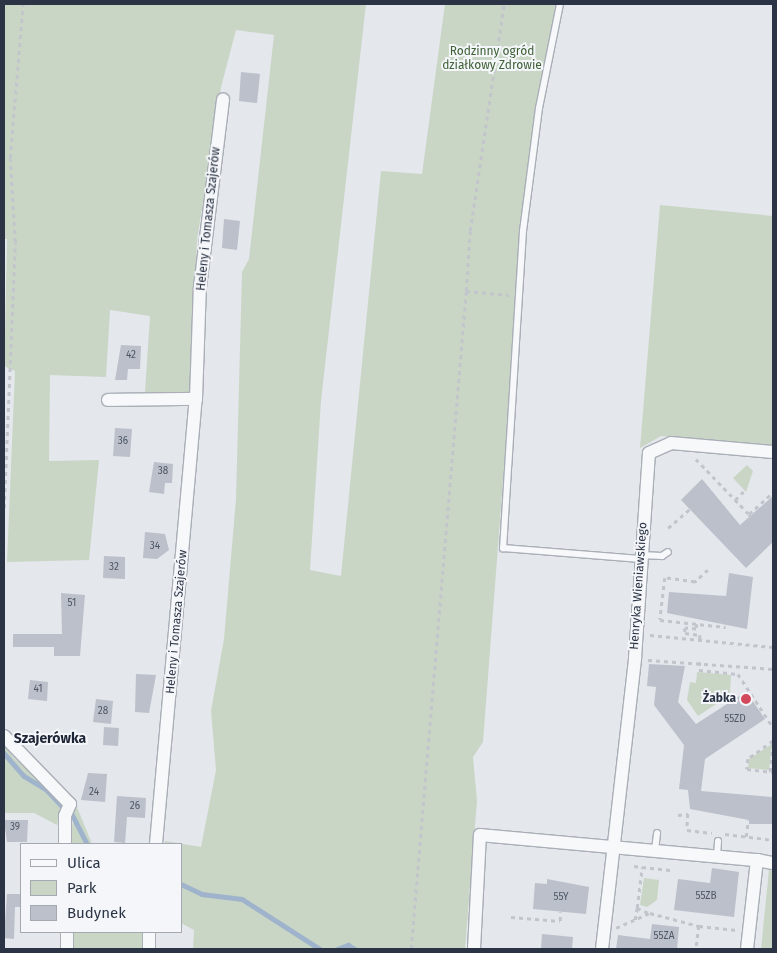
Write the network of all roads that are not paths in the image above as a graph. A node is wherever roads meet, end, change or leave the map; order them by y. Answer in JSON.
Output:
{"nodes":[{"id":1,"x":560,"y":4,"type":"edge"},
{"id":2,"x":223,"y":99,"type":"dead end"},
{"id":3,"x":196,"y":399,"type":"junction"},
{"id":4,"x":108,"y":400,"type":"dead end"},
{"id":5,"x":773,"y":452,"type":"edge"},
{"id":6,"x":668,"y":552,"type":"dead end"},
{"id":7,"x":641,"y":557,"type":"junction"},
{"id":8,"x":4,"y":736,"type":"edge"},
{"id":9,"x":657,"y":834,"type":"dead end"},
{"id":10,"x":718,"y":841,"type":"dead end"},
{"id":11,"x":66,"y":843,"type":"edge"},
{"id":12,"x":156,"y":843,"type":"edge"},
{"id":13,"x":617,"y":846,"type":"junction"},
{"id":14,"x":655,"y":850,"type":"junction"},
{"id":15,"x":717,"y":856,"type":"junction"},
{"id":16,"x":757,"y":860,"type":"junction"},
{"id":17,"x":773,"y":863,"type":"edge"},
{"id":18,"x":67,"y":933,"type":"edge"},
{"id":19,"x":149,"y":933,"type":"edge"},
{"id":20,"x":67,"y":949,"type":"edge"},
{"id":21,"x":148,"y":949,"type":"edge"},
{"id":22,"x":474,"y":949,"type":"edge"},
{"id":23,"x":602,"y":949,"type":"edge"},
{"id":24,"x":747,"y":949,"type":"edge"}],
"edges":[{"from":1,"to":7,"type":"lane"},
{"from":2,"to":3,"type":"street","name":"Heleny i Tomasza Szajerów"},
{"from":3,"to":4,"type":"street"},
{"from":3,"to":12,"type":"street","name":"Heleny i Tomasza Szajerów"},
{"from":5,"to":7,"type":"street","name":"Henryka Wieniawskiego"},
{"from":6,"to":7,"type":"lane"},
{"from":7,"to":13,"type":"street","name":"Henryka Wieniawskiego"},
{"from":8,"to":11,"type":"street"},
{"from":9,"to":14,"type":"lane"},
{"from":10,"to":15,"type":"lane"},
{"from":13,"to":14,"type":"street"},
{"from":13,"to":22,"type":"street"},
{"from":13,"to":23,"type":"street","name":"Henryka Wieniawskiego"},
{"from":14,"to":15,"type":"street"},
{"from":15,"to":16,"type":"street"},
{"from":16,"to":17,"type":"street"},
{"from":16,"to":24,"type":"street"},
{"from":18,"to":20,"type":"street"},
{"from":19,"to":21,"type":"street"}]}
